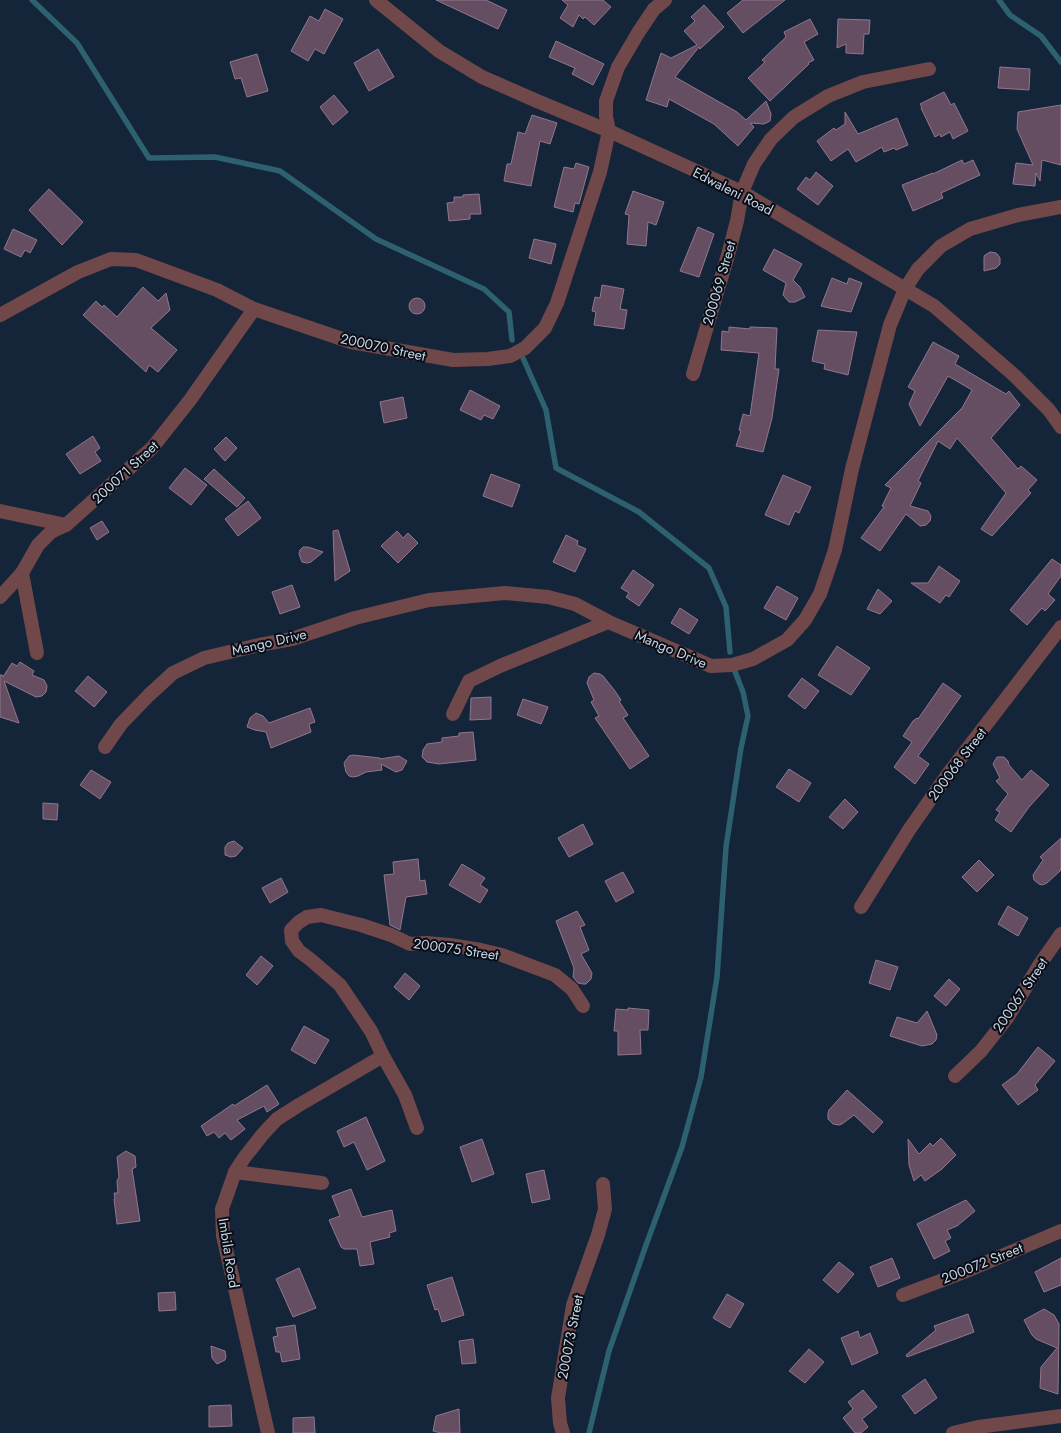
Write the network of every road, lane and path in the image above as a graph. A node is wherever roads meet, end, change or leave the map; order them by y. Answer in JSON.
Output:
{"nodes":[{"id":1,"x":376,"y":0,"type":"edge"},
{"id":2,"x":665,"y":0,"type":"edge"},
{"id":3,"x":930,"y":69,"type":"dead end"},
{"id":4,"x":609,"y":131,"type":"junction"},
{"id":5,"x":742,"y":192,"type":"junction"},
{"id":6,"x":1061,"y":207,"type":"edge"},
{"id":7,"x":905,"y":289,"type":"junction"},
{"id":8,"x":254,"y":308,"type":"junction"},
{"id":9,"x":0,"y":315,"type":"edge"},
{"id":10,"x":693,"y":374,"type":"dead end"},
{"id":11,"x":1061,"y":427,"type":"edge"},
{"id":12,"x":0,"y":511,"type":"edge"},
{"id":13,"x":66,"y":525,"type":"junction"},
{"id":14,"x":22,"y":573,"type":"junction"},
{"id":15,"x":0,"y":597,"type":"edge"},
{"id":16,"x":608,"y":622,"type":"junction"},
{"id":17,"x":1061,"y":626,"type":"edge"},
{"id":18,"x":37,"y":653,"type":"dead end"},
{"id":19,"x":453,"y":714,"type":"dead end"},
{"id":20,"x":105,"y":747,"type":"dead end"},
{"id":21,"x":861,"y":907,"type":"dead end"},
{"id":22,"x":1061,"y":934,"type":"edge"},
{"id":23,"x":583,"y":1006,"type":"dead end"},
{"id":24,"x":383,"y":1056,"type":"junction"},
{"id":25,"x":956,"y":1076,"type":"dead end"},
{"id":26,"x":417,"y":1128,"type":"dead end"},
{"id":27,"x":235,"y":1172,"type":"junction"},
{"id":28,"x":322,"y":1183,"type":"dead end"},
{"id":29,"x":603,"y":1184,"type":"dead end"},
{"id":30,"x":1061,"y":1231,"type":"edge"},
{"id":31,"x":903,"y":1295,"type":"dead end"},
{"id":32,"x":1061,"y":1416,"type":"edge"},
{"id":33,"x":268,"y":1433,"type":"edge"},
{"id":34,"x":563,"y":1433,"type":"edge"},
{"id":35,"x":953,"y":1433,"type":"edge"}],
"edges":[{"from":1,"to":4,"type":"street","name":"Edwaleni Road"},
{"from":2,"to":4,"type":"street","name":"200070 Street"},
{"from":3,"to":5,"type":"street","name":"200069 Street"},
{"from":4,"to":5,"type":"street","name":"Edwaleni Road"},
{"from":4,"to":8,"type":"street","name":"200070 Street"},
{"from":5,"to":7,"type":"street","name":"Edwaleni Road"},
{"from":5,"to":10,"type":"street","name":"200069 Street"},
{"from":6,"to":7,"type":"street","name":"Mango Drive"},
{"from":7,"to":11,"type":"street","name":"Edwaleni Road"},
{"from":7,"to":16,"type":"street","name":"Mango Drive"},
{"from":8,"to":9,"type":"street","name":"200070 Street"},
{"from":8,"to":13,"type":"street","name":"200071 Street"},
{"from":12,"to":13,"type":"street"},
{"from":13,"to":14,"type":"street","name":"200071 Street"},
{"from":14,"to":15,"type":"street","name":"200071 Street"},
{"from":14,"to":18,"type":"street"},
{"from":16,"to":19,"type":"street"},
{"from":16,"to":20,"type":"street","name":"Mango Drive"},
{"from":17,"to":21,"type":"street","name":"200068 Street"},
{"from":22,"to":25,"type":"street","name":"200067 Street"},
{"from":23,"to":24,"type":"street","name":"200075 Street"},
{"from":24,"to":26,"type":"street"},
{"from":24,"to":27,"type":"street","name":"Imbila Road"},
{"from":27,"to":28,"type":"street"},
{"from":27,"to":33,"type":"street","name":"Imbila Road"},
{"from":29,"to":34,"type":"street","name":"200073 Street"},
{"from":30,"to":31,"type":"street","name":"200072 Street"},
{"from":32,"to":35,"type":"street"}]}
